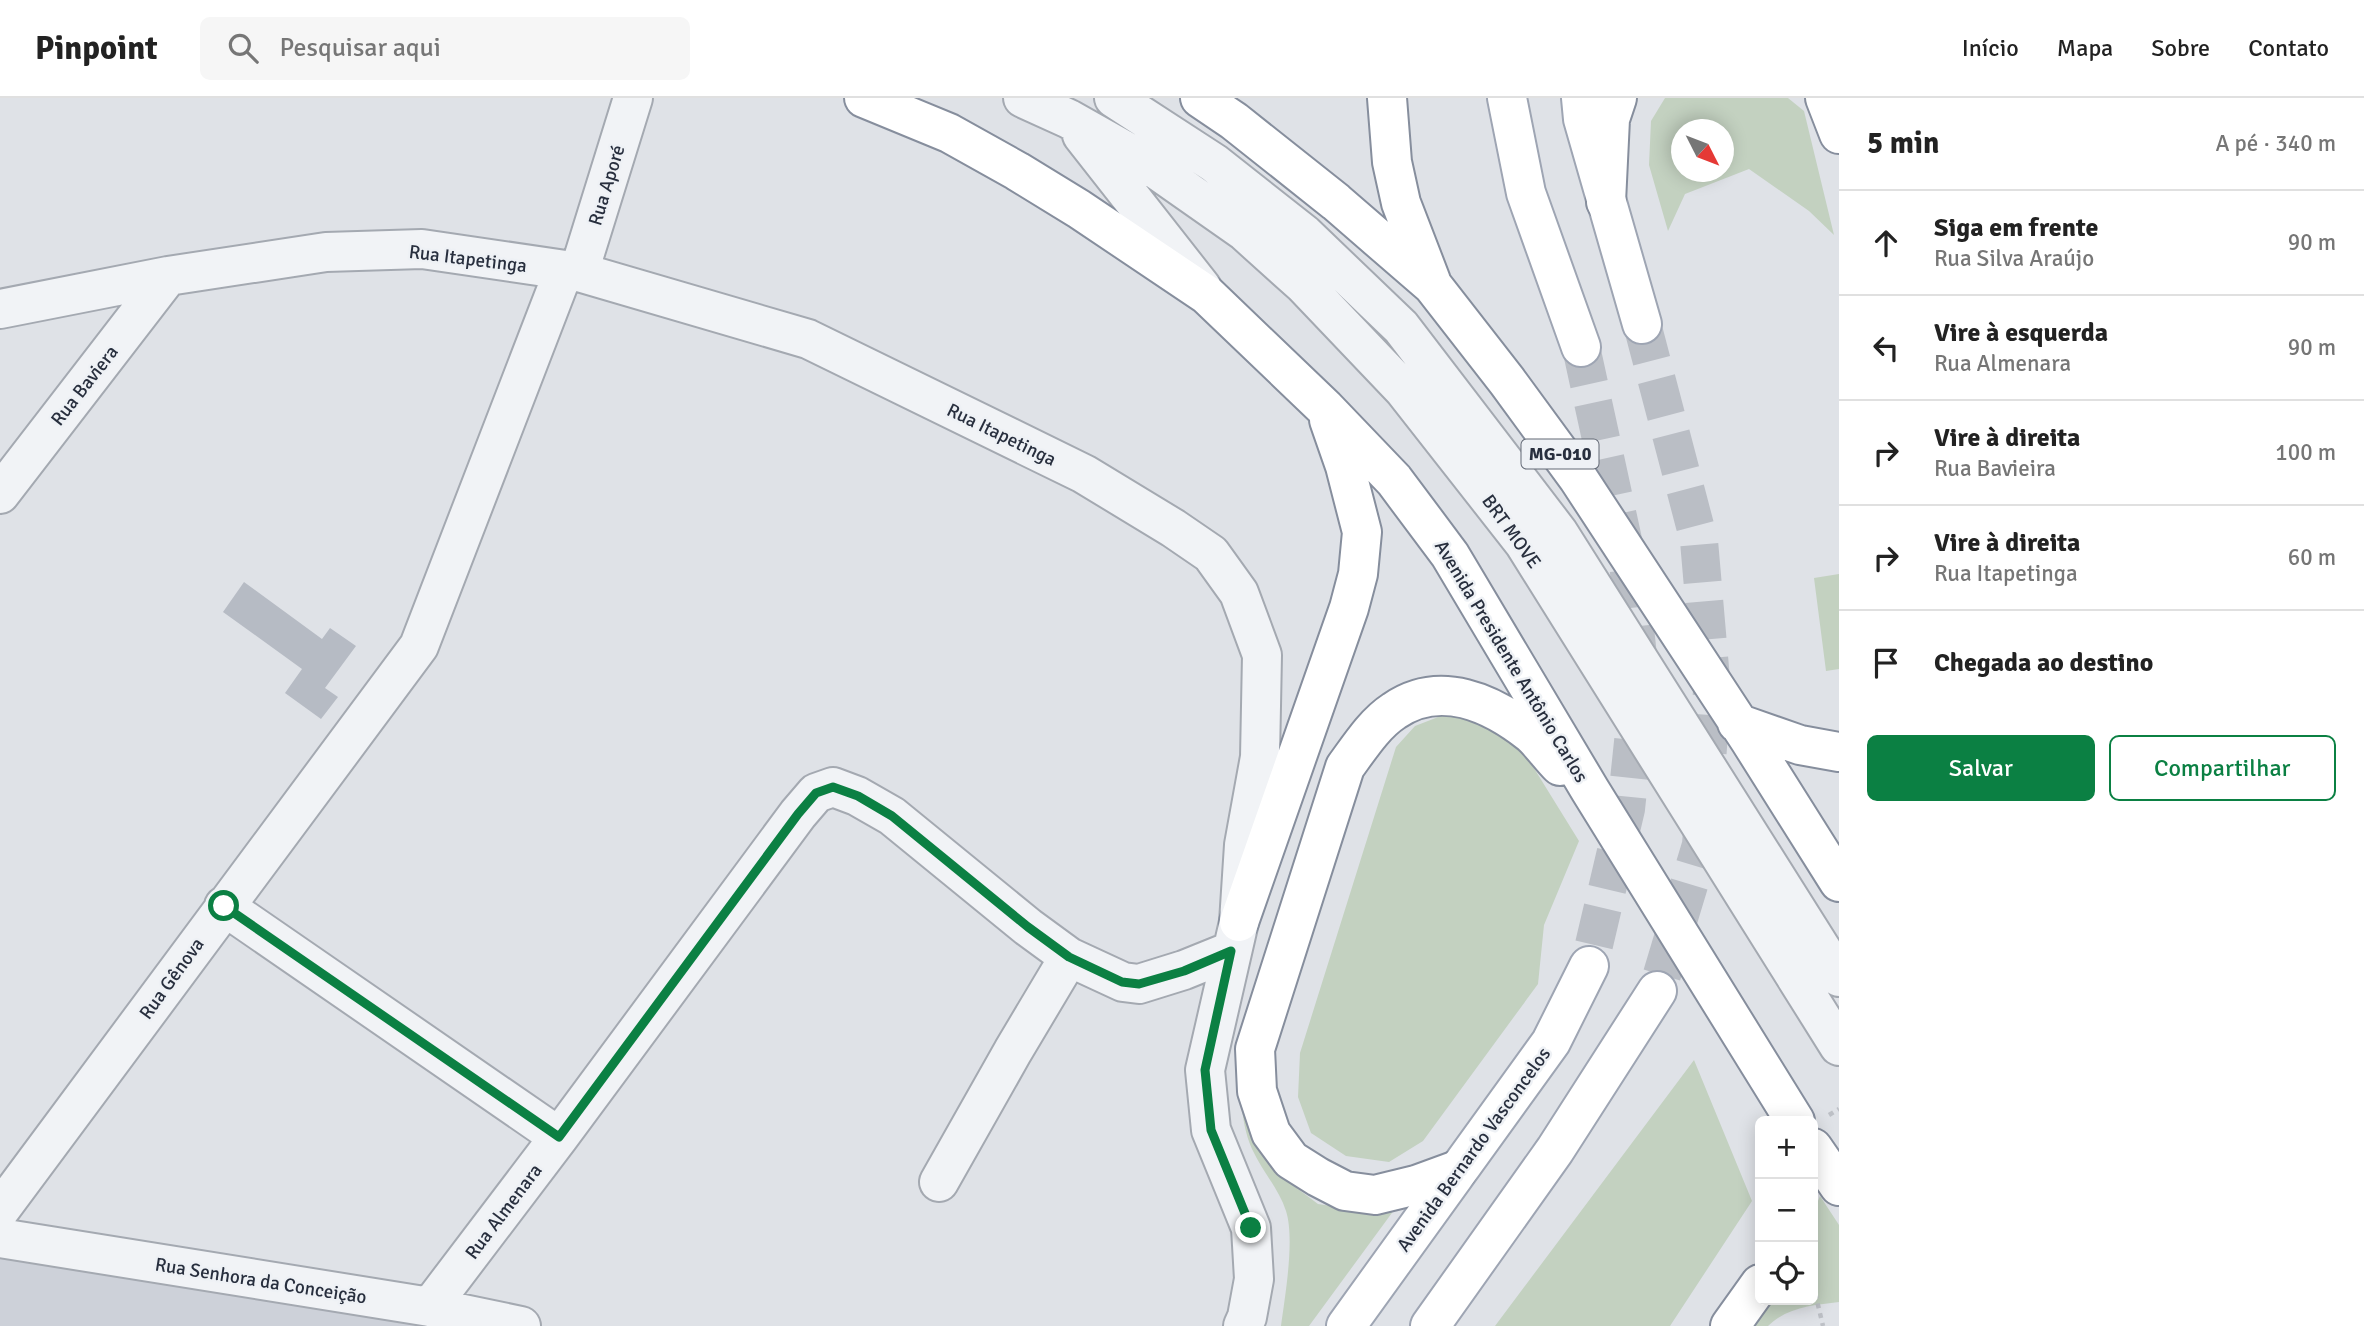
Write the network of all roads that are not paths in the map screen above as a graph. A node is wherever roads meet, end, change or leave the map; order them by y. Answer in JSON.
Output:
{"nodes":[{"id":1,"x":633,"y":98,"type":"edge"},
{"id":2,"x":864,"y":98,"type":"edge"},
{"id":3,"x":1023,"y":98,"type":"edge"},
{"id":4,"x":1114,"y":98,"type":"edge"},
{"id":5,"x":1200,"y":98,"type":"edge"},
{"id":6,"x":1387,"y":98,"type":"edge"},
{"id":7,"x":1507,"y":98,"type":"edge"},
{"id":8,"x":1581,"y":98,"type":"edge"},
{"id":9,"x":1617,"y":98,"type":"edge"},
{"id":10,"x":1825,"y":98,"type":"edge"},
{"id":11,"x":1069,"y":119,"type":"junction"},
{"id":12,"x":1839,"y":134,"type":"edge"},
{"id":13,"x":1606,"y":202,"type":"junction"},
{"id":14,"x":572,"y":271,"type":"junction"},
{"id":15,"x":168,"y":276,"type":"junction"},
{"id":16,"x":1433,"y":286,"type":"junction"},
{"id":17,"x":1208,"y":295,"type":"junction"},
{"id":18,"x":0,"y":309,"type":"edge"},
{"id":19,"x":1642,"y":324,"type":"tunnel mouth"},
{"id":20,"x":1581,"y":347,"type":"tunnel mouth"},
{"id":21,"x":1325,"y":408,"type":"junction"},
{"id":22,"x":0,"y":494,"type":"edge"},
{"id":23,"x":419,"y":646,"type":"joint"},
{"id":24,"x":1737,"y":723,"type":"junction"},
{"id":25,"x":1839,"y":752,"type":"edge"},
{"id":26,"x":1590,"y":790,"type":"junction"},
{"id":27,"x":1839,"y":882,"type":"edge"},
{"id":28,"x":224,"y":906,"type":"junction"},
{"id":29,"x":1235,"y":936,"type":"junction"},
{"id":30,"x":1069,"y":957,"type":"junction"},
{"id":31,"x":1589,"y":966,"type":"tunnel mouth"},
{"id":32,"x":1839,"y":977,"type":"edge"},
{"id":33,"x":1657,"y":991,"type":"tunnel mouth"},
{"id":34,"x":1839,"y":1046,"type":"edge"},
{"id":35,"x":1779,"y":1106,"type":"edge"},
{"id":36,"x":559,"y":1137,"type":"junction"},
{"id":37,"x":1818,"y":1154,"type":"edge"},
{"id":38,"x":1457,"y":1170,"type":"junction"},
{"id":39,"x":939,"y":1182,"type":"dead end"},
{"id":40,"x":1839,"y":1186,"type":"edge"},
{"id":41,"x":0,"y":1210,"type":"edge"},
{"id":42,"x":0,"y":1238,"type":"edge"},
{"id":43,"x":1755,"y":1291,"type":"edge"},
{"id":44,"x":430,"y":1307,"type":"junction"},
{"id":45,"x":521,"y":1326,"type":"edge"},
{"id":46,"x":1243,"y":1326,"type":"edge"},
{"id":47,"x":1346,"y":1326,"type":"edge"},
{"id":48,"x":1430,"y":1326,"type":"edge"},
{"id":49,"x":1730,"y":1326,"type":"edge"}],
"edges":[{"from":1,"to":14,"type":"street","name":"Rua Aporé"},
{"from":2,"to":17,"type":"main road","name":"Avenida Presidente Antônio Carlos"},
{"from":3,"to":11,"type":"street","name":"BRT MOVE"},
{"from":4,"to":32,"type":"street","name":"BRT MOVE"},
{"from":5,"to":16,"type":"main road","number":"MG-010"},
{"from":6,"to":16,"type":"main road"},
{"from":7,"to":20,"type":"main road"},
{"from":8,"to":13,"type":"main road"},
{"from":9,"to":13,"type":"main road"},
{"from":10,"to":12,"type":"main road"},
{"from":11,"to":17,"type":"street","name":"BRT MOVE"},
{"from":11,"to":34,"type":"street","name":"BRT MOVE"},
{"from":13,"to":19,"type":"main road"},
{"from":14,"to":15,"type":"street","name":"Rua Itapetinga"},
{"from":14,"to":23,"type":"street","name":"Rua Aporé"},
{"from":14,"to":29,"type":"street","name":"Rua Itapetinga"},
{"from":15,"to":18,"type":"street","name":"Rua Itapetinga"},
{"from":15,"to":22,"type":"street","name":"Rua Baviera"},
{"from":16,"to":24,"type":"main road","number":"MG-010"},
{"from":17,"to":21,"type":"main road","name":"Avenida Presidente Antônio Carlos"},
{"from":21,"to":26,"type":"main road","name":"Avenida Presidente Antônio Carlos"},
{"from":21,"to":29,"type":"main road"},
{"from":23,"to":28,"type":"street","name":"Rua Gênova"},
{"from":24,"to":25,"type":"main road"},
{"from":24,"to":27,"type":"main road","number":"MG-010"},
{"from":26,"to":35,"type":"main road","name":"Avenida Presidente Antônio Carlos"},
{"from":26,"to":38,"type":"main road"},
{"from":28,"to":36,"type":"street"},
{"from":28,"to":41,"type":"street","name":"Rua Gênova"},
{"from":29,"to":30,"type":"street"},
{"from":29,"to":46,"type":"street","name":"Rua Itapetinga"},
{"from":30,"to":36,"type":"street","name":"Rua Almenara"},
{"from":30,"to":39,"type":"street"},
{"from":31,"to":38,"type":"main road","name":"Avenida Bernardo Vasconcelos"},
{"from":33,"to":48,"type":"main road"},
{"from":36,"to":44,"type":"street","name":"Rua Almenara"},
{"from":37,"to":40,"type":"main road"},
{"from":38,"to":47,"type":"main road","name":"Avenida Bernardo Vasconcelos"},
{"from":42,"to":44,"type":"street","name":"Rua Senhora da Conceição"},
{"from":43,"to":49,"type":"main road"},
{"from":44,"to":45,"type":"street","name":"Rua Senhora da Conceição"}]}
